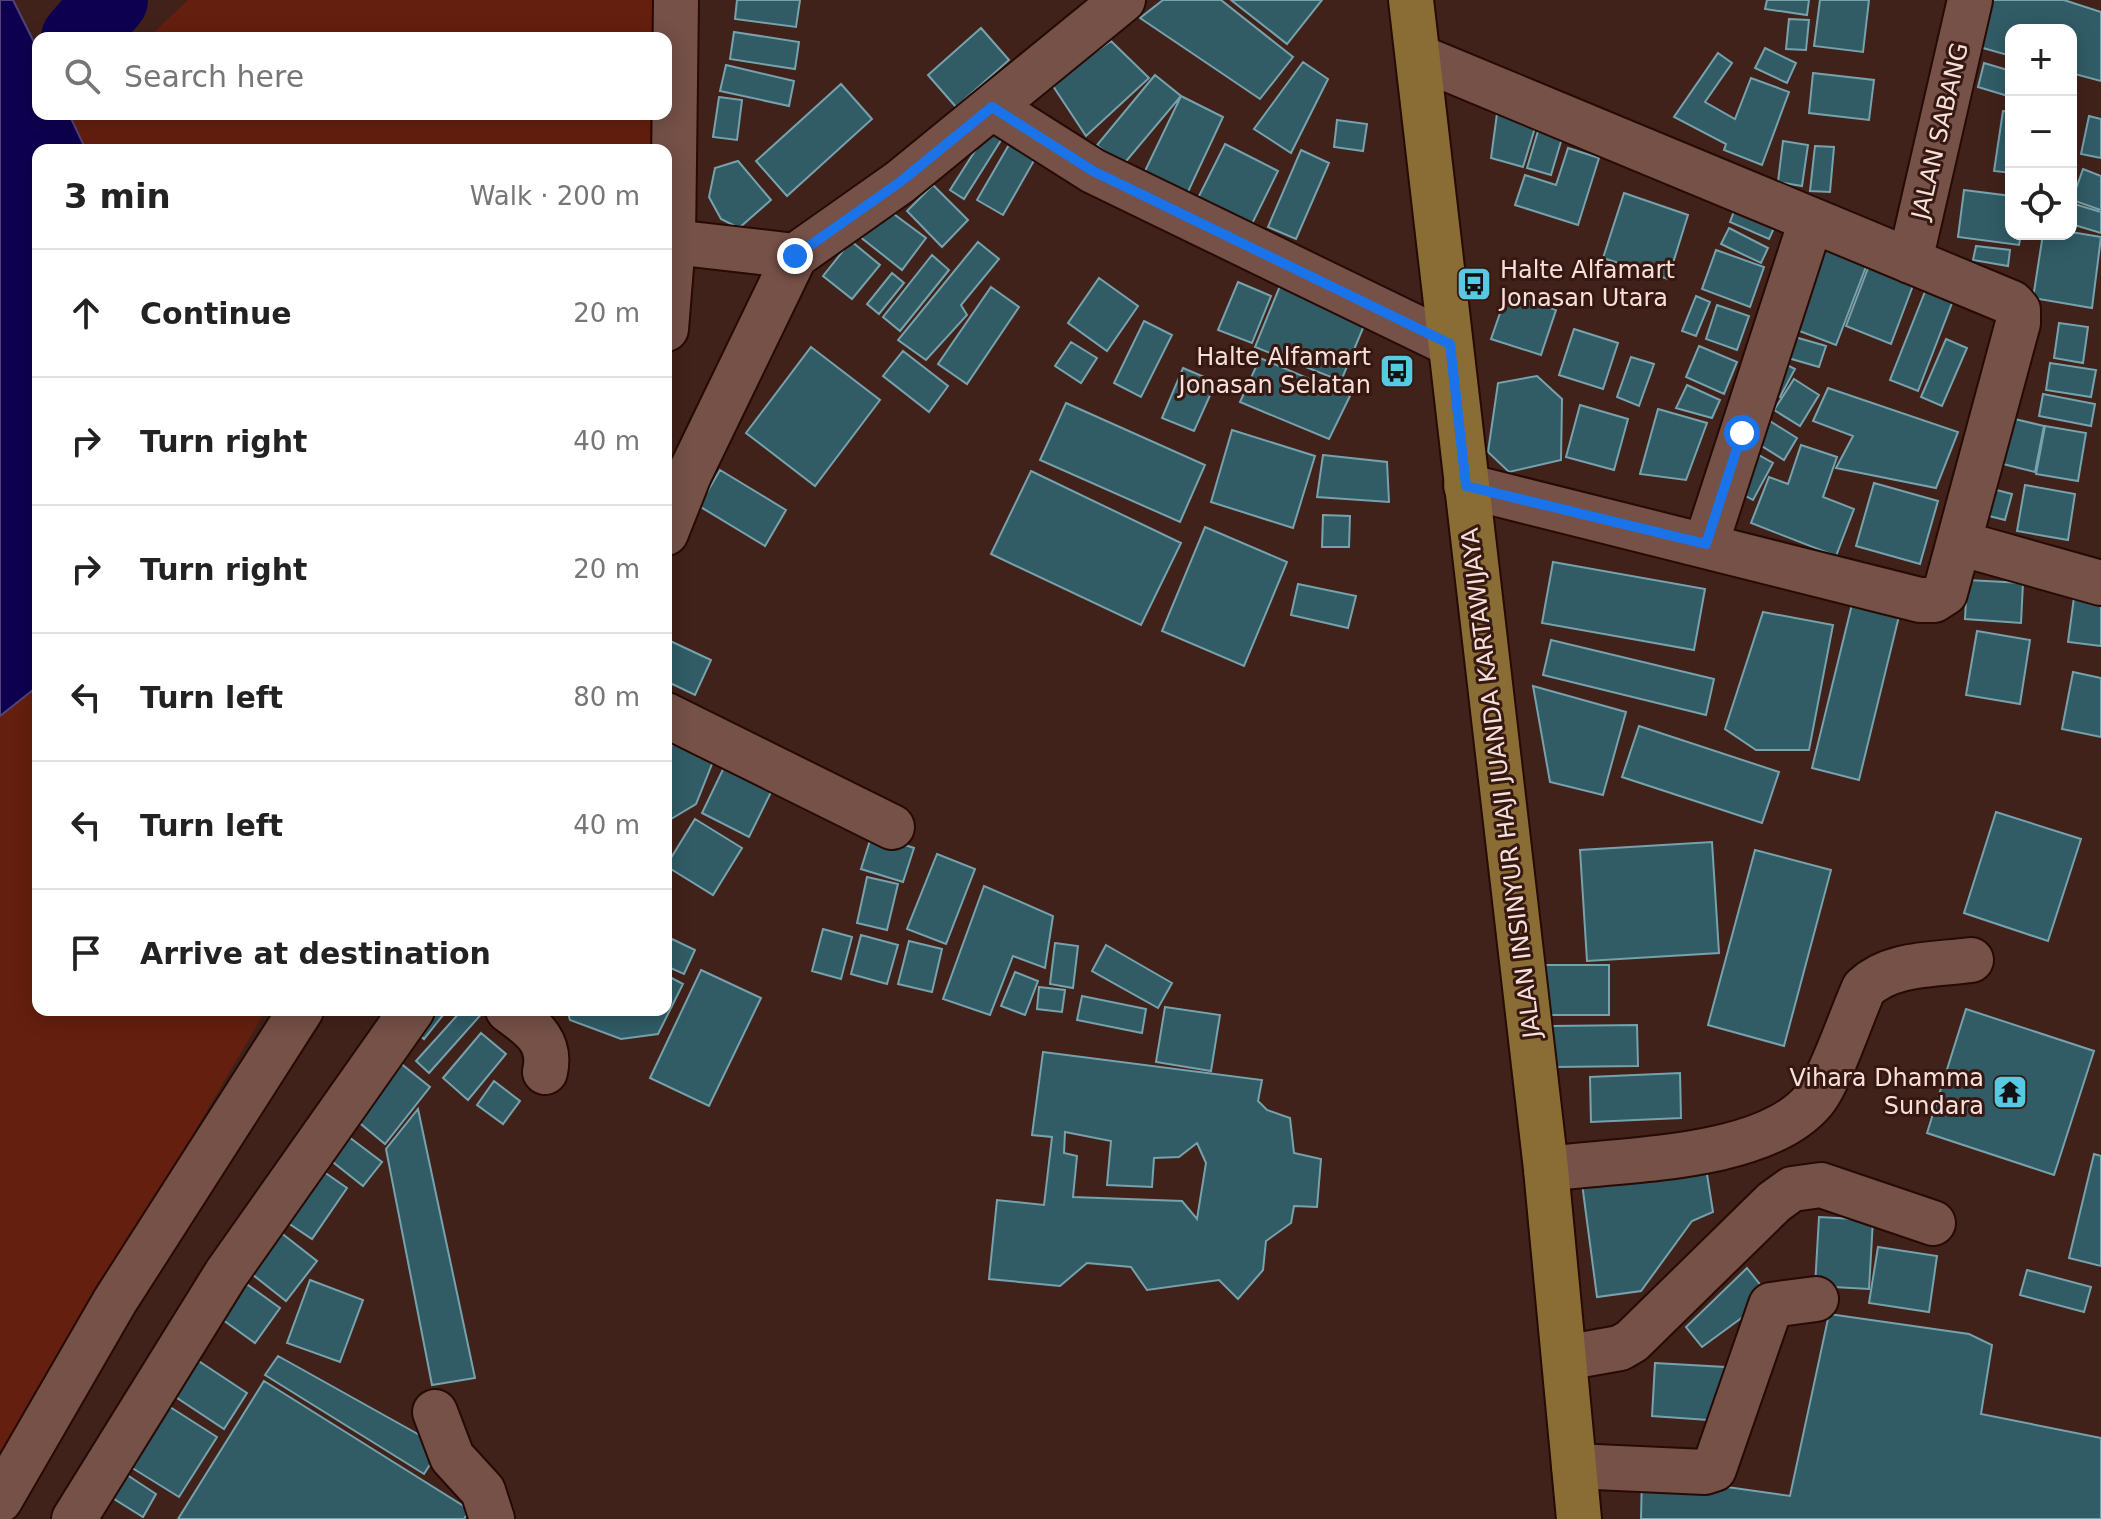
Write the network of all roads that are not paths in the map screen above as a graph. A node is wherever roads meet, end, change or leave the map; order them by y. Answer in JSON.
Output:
{"nodes":[{"id":1,"x":676,"y":0,"type":"edge"},
{"id":2,"x":1123,"y":0,"type":"edge"},
{"id":3,"x":1411,"y":0,"type":"edge"},
{"id":4,"x":1970,"y":0,"type":"edge"},
{"id":5,"x":1419,"y":57,"type":"junction"},
{"id":6,"x":992,"y":107,"type":"junction"},
{"id":7,"x":1811,"y":221,"type":"junction"},
{"id":8,"x":673,"y":242,"type":"junction"},
{"id":9,"x":672,"y":254,"type":"edge"},
{"id":10,"x":795,"y":256,"type":"junction"},
{"id":11,"x":1910,"y":261,"type":"junction"},
{"id":12,"x":1450,"y":344,"type":"junction"},
{"id":13,"x":1466,"y":486,"type":"junction"},
{"id":14,"x":672,"y":518,"type":"edge"},
{"id":15,"x":1959,"y":543,"type":"junction"},
{"id":16,"x":1706,"y":544,"type":"junction"},
{"id":17,"x":2101,"y":583,"type":"edge"},
{"id":18,"x":672,"y":718,"type":"edge"},
{"id":19,"x":892,"y":827,"type":"dead end"},
{"id":20,"x":1971,"y":960,"type":"dead end"},
{"id":21,"x":297,"y":1016,"type":"edge"},
{"id":22,"x":408,"y":1016,"type":"edge"},
{"id":23,"x":516,"y":1016,"type":"edge"},
{"id":24,"x":545,"y":1072,"type":"dead end"},
{"id":25,"x":1546,"y":1169,"type":"junction"},
{"id":26,"x":1933,"y":1223,"type":"dead end"},
{"id":27,"x":1816,"y":1299,"type":"dead end"},
{"id":28,"x":1564,"y":1358,"type":"junction"},
{"id":29,"x":435,"y":1412,"type":"dead end"},
{"id":30,"x":1574,"y":1466,"type":"junction"},
{"id":31,"x":0,"y":1500,"type":"edge"},
{"id":32,"x":74,"y":1519,"type":"edge"},
{"id":33,"x":492,"y":1519,"type":"edge"},
{"id":34,"x":1579,"y":1519,"type":"edge"}],
"edges":[{"from":1,"to":8,"type":"street"},
{"from":2,"to":6,"type":"street"},
{"from":3,"to":5,"type":"main road","name":"JALAN INSINYUR HAJI JUANDA KARTAWIJAYA"},
{"from":4,"to":11,"type":"street","name":"JALAN SABANG"},
{"from":5,"to":7,"type":"street"},
{"from":5,"to":12,"type":"main road","name":"JALAN INSINYUR HAJI JUANDA KARTAWIJAYA"},
{"from":6,"to":10,"type":"street"},
{"from":6,"to":12,"type":"street"},
{"from":7,"to":11,"type":"street"},
{"from":7,"to":16,"type":"street"},
{"from":8,"to":9,"type":"street"},
{"from":8,"to":10,"type":"street"},
{"from":10,"to":14,"type":"street"},
{"from":11,"to":15,"type":"street"},
{"from":12,"to":13,"type":"main road","name":"JALAN INSINYUR HAJI JUANDA KARTAWIJAYA"},
{"from":13,"to":16,"type":"street"},
{"from":13,"to":25,"type":"main road","name":"JALAN INSINYUR HAJI JUANDA KARTAWIJAYA"},
{"from":15,"to":16,"type":"street"},
{"from":15,"to":17,"type":"street"},
{"from":18,"to":19,"type":"street"},
{"from":20,"to":25,"type":"street"},
{"from":21,"to":31,"type":"street"},
{"from":22,"to":32,"type":"street"},
{"from":23,"to":24,"type":"street"},
{"from":25,"to":28,"type":"main road","name":"JALAN INSINYUR HAJI JUANDA KARTAWIJAYA"},
{"from":26,"to":28,"type":"street"},
{"from":27,"to":30,"type":"street"},
{"from":28,"to":30,"type":"main road","name":"JALAN INSINYUR HAJI JUANDA KARTAWIJAYA"},
{"from":29,"to":33,"type":"street"},
{"from":30,"to":34,"type":"main road","name":"JALAN INSINYUR HAJI JUANDA KARTAWIJAYA"}]}
